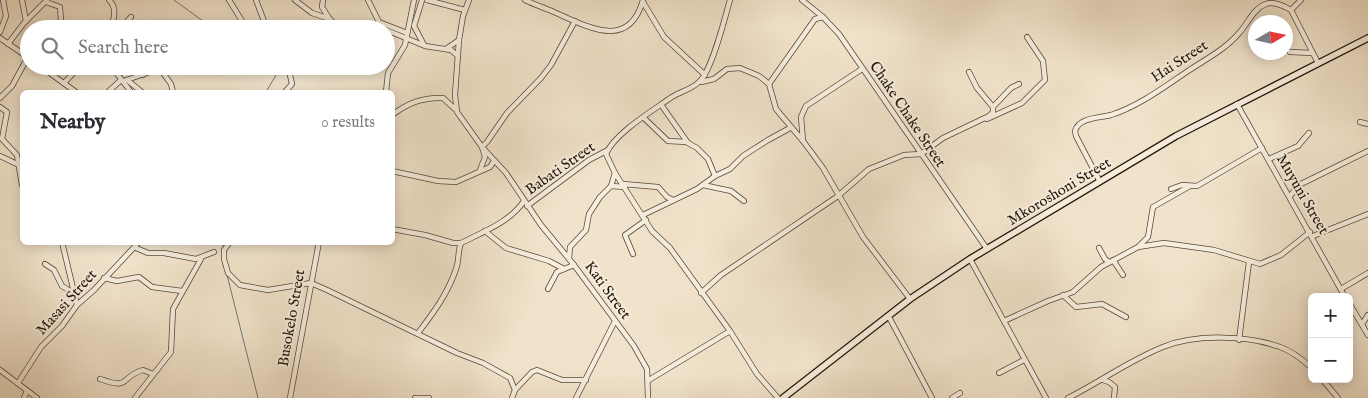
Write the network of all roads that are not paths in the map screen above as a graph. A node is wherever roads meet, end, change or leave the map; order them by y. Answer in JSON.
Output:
{"nodes":[{"id":1,"x":2,"y":0,"type":"edge"},
{"id":2,"x":22,"y":0,"type":"edge"},
{"id":3,"x":109,"y":0,"type":"edge"},
{"id":4,"x":229,"y":0,"type":"edge"},
{"id":5,"x":256,"y":0,"type":"edge"},
{"id":6,"x":296,"y":0,"type":"edge"},
{"id":7,"x":323,"y":0,"type":"edge"},
{"id":8,"x":368,"y":0,"type":"edge"},
{"id":9,"x":414,"y":0,"type":"edge"},
{"id":10,"x":422,"y":0,"type":"edge"},
{"id":11,"x":427,"y":0,"type":"edge"},
{"id":12,"x":469,"y":0,"type":"edge"},
{"id":13,"x":525,"y":0,"type":"edge"},
{"id":14,"x":730,"y":0,"type":"edge"},
{"id":15,"x":802,"y":0,"type":"edge"},
{"id":16,"x":1301,"y":0,"type":"edge"},
{"id":17,"x":47,"y":1,"type":"edge"},
{"id":18,"x":643,"y":1,"type":"edge"},
{"id":19,"x":465,"y":10,"type":"junction"},
{"id":20,"x":1291,"y":10,"type":"junction"},
{"id":21,"x":823,"y":17,"type":"junction"},
{"id":22,"x":330,"y":19,"type":"joint"},
{"id":23,"x":26,"y":20,"type":"edge"},
{"id":24,"x":27,"y":20,"type":"edge"},
{"id":25,"x":61,"y":20,"type":"edge"},
{"id":26,"x":114,"y":20,"type":"edge"},
{"id":27,"x":242,"y":20,"type":"edge"},
{"id":28,"x":264,"y":20,"type":"edge"},
{"id":29,"x":378,"y":20,"type":"edge"},
{"id":30,"x":575,"y":20,"type":"junction"},
{"id":31,"x":20,"y":29,"type":"edge"},
{"id":32,"x":395,"y":31,"type":"edge"},
{"id":33,"x":0,"y":32,"type":"edge"},
{"id":34,"x":407,"y":36,"type":"junction"},
{"id":35,"x":1027,"y":37,"type":"dead end"},
{"id":36,"x":0,"y":38,"type":"edge"},
{"id":37,"x":1368,"y":38,"type":"edge"},
{"id":38,"x":459,"y":40,"type":"junction"},
{"id":39,"x":8,"y":44,"type":"junction"},
{"id":40,"x":425,"y":46,"type":"junction"},
{"id":41,"x":445,"y":49,"type":"junction"},
{"id":42,"x":20,"y":52,"type":"edge"},
{"id":43,"x":1293,"y":52,"type":"edge"},
{"id":44,"x":1313,"y":53,"type":"junction"},
{"id":45,"x":458,"y":56,"type":"junction"},
{"id":46,"x":395,"y":60,"type":"edge"},
{"id":47,"x":1318,"y":63,"type":"junction"},
{"id":48,"x":862,"y":68,"type":"junction"},
{"id":49,"x":20,"y":72,"type":"edge"},
{"id":50,"x":969,"y":72,"type":"dead end"},
{"id":51,"x":53,"y":75,"type":"edge"},
{"id":52,"x":72,"y":75,"type":"edge"},
{"id":53,"x":119,"y":75,"type":"edge"},
{"id":54,"x":143,"y":75,"type":"edge"},
{"id":55,"x":164,"y":75,"type":"edge"},
{"id":56,"x":290,"y":75,"type":"edge"},
{"id":57,"x":388,"y":75,"type":"edge"},
{"id":58,"x":705,"y":75,"type":"junction"},
{"id":59,"x":124,"y":80,"type":"junction"},
{"id":60,"x":700,"y":82,"type":"junction"},
{"id":61,"x":64,"y":83,"type":"junction"},
{"id":62,"x":768,"y":84,"type":"junction"},
{"id":63,"x":1019,"y":84,"type":"dead end"},
{"id":64,"x":73,"y":90,"type":"edge"},
{"id":65,"x":111,"y":90,"type":"edge"},
{"id":66,"x":130,"y":90,"type":"edge"},
{"id":67,"x":139,"y":90,"type":"edge"},
{"id":68,"x":172,"y":90,"type":"edge"},
{"id":69,"x":286,"y":90,"type":"edge"},
{"id":70,"x":386,"y":90,"type":"edge"},
{"id":71,"x":0,"y":98,"type":"edge"},
{"id":72,"x":1237,"y":104,"type":"junction"},
{"id":73,"x":662,"y":106,"type":"junction"},
{"id":74,"x":0,"y":107,"type":"edge"},
{"id":75,"x":993,"y":107,"type":"junction"},
{"id":76,"x":457,"y":112,"type":"junction"},
{"id":77,"x":395,"y":113,"type":"edge"},
{"id":78,"x":644,"y":118,"type":"junction"},
{"id":79,"x":985,"y":119,"type":"junction"},
{"id":80,"x":1360,"y":122,"type":"dead end"},
{"id":81,"x":1368,"y":124,"type":"edge"},
{"id":82,"x":790,"y":128,"type":"junction"},
{"id":83,"x":1309,"y":133,"type":"dead end"},
{"id":84,"x":803,"y":140,"type":"junction"},
{"id":85,"x":687,"y":142,"type":"junction"},
{"id":86,"x":482,"y":147,"type":"junction"},
{"id":87,"x":1262,"y":148,"type":"junction"},
{"id":88,"x":608,"y":150,"type":"junction"},
{"id":89,"x":1368,"y":151,"type":"edge"},
{"id":90,"x":921,"y":154,"type":"junction"},
{"id":91,"x":0,"y":156,"type":"edge"},
{"id":92,"x":1269,"y":159,"type":"junction"},
{"id":93,"x":494,"y":161,"type":"junction"},
{"id":94,"x":18,"y":165,"type":"junction"},
{"id":95,"x":480,"y":170,"type":"junction"},
{"id":96,"x":395,"y":172,"type":"edge"},
{"id":97,"x":615,"y":173,"type":"junction"},
{"id":98,"x":20,"y":175,"type":"edge"},
{"id":99,"x":715,"y":176,"type":"junction"},
{"id":100,"x":1099,"y":180,"type":"junction"},
{"id":101,"x":624,"y":185,"type":"junction"},
{"id":102,"x":611,"y":186,"type":"junction"},
{"id":103,"x":702,"y":186,"type":"junction"},
{"id":104,"x":1190,"y":186,"type":"junction"},
{"id":105,"x":1297,"y":186,"type":"junction"},
{"id":106,"x":1285,"y":187,"type":"junction"},
{"id":107,"x":1171,"y":189,"type":"dead end"},
{"id":108,"x":838,"y":196,"type":"junction"},
{"id":109,"x":1290,"y":196,"type":"junction"},
{"id":110,"x":674,"y":200,"type":"junction"},
{"id":111,"x":744,"y":201,"type":"dead end"},
{"id":112,"x":526,"y":203,"type":"junction"},
{"id":113,"x":1368,"y":214,"type":"edge"},
{"id":114,"x":643,"y":215,"type":"junction"},
{"id":115,"x":646,"y":220,"type":"junction"},
{"id":116,"x":395,"y":230,"type":"edge"},
{"id":117,"x":485,"y":231,"type":"junction"},
{"id":118,"x":1149,"y":233,"type":"junction"},
{"id":119,"x":1312,"y":234,"type":"junction"},
{"id":120,"x":461,"y":243,"type":"junction"},
{"id":121,"x":1157,"y":243,"type":"junction"},
{"id":122,"x":63,"y":245,"type":"edge"},
{"id":123,"x":138,"y":245,"type":"edge"},
{"id":124,"x":228,"y":245,"type":"edge"},
{"id":125,"x":318,"y":245,"type":"edge"},
{"id":126,"x":1138,"y":247,"type":"junction"},
{"id":127,"x":136,"y":248,"type":"junction"},
{"id":128,"x":1099,"y":248,"type":"dead end"},
{"id":129,"x":987,"y":249,"type":"junction"},
{"id":130,"x":214,"y":252,"type":"dead end"},
{"id":131,"x":633,"y":254,"type":"dead end"},
{"id":132,"x":201,"y":258,"type":"junction"},
{"id":133,"x":970,"y":259,"type":"junction"},
{"id":134,"x":570,"y":260,"type":"junction"},
{"id":135,"x":1108,"y":261,"type":"junction"},
{"id":136,"x":1248,"y":262,"type":"junction"},
{"id":137,"x":45,"y":264,"type":"dead end"},
{"id":138,"x":574,"y":265,"type":"junction"},
{"id":139,"x":564,"y":269,"type":"junction"},
{"id":140,"x":1368,"y":273,"type":"edge"},
{"id":141,"x":1123,"y":275,"type":"dead end"},
{"id":142,"x":104,"y":278,"type":"junction"},
{"id":143,"x":311,"y":283,"type":"junction"},
{"id":144,"x":548,"y":289,"type":"dead end"},
{"id":145,"x":1341,"y":289,"type":"junction"},
{"id":146,"x":182,"y":291,"type":"junction"},
{"id":147,"x":701,"y":292,"type":"junction"},
{"id":148,"x":1344,"y":293,"type":"edge"},
{"id":149,"x":75,"y":294,"type":"junction"},
{"id":150,"x":1063,"y":295,"type":"junction"},
{"id":151,"x":910,"y":299,"type":"junction"},
{"id":152,"x":77,"y":305,"type":"junction"},
{"id":153,"x":1353,"y":309,"type":"edge"},
{"id":154,"x":1368,"y":315,"type":"edge"},
{"id":155,"x":889,"y":317,"type":"junction"},
{"id":156,"x":1126,"y":317,"type":"dead end"},
{"id":157,"x":615,"y":321,"type":"junction"},
{"id":158,"x":1004,"y":321,"type":"junction"},
{"id":159,"x":1362,"y":324,"type":"junction"},
{"id":160,"x":730,"y":331,"type":"junction"},
{"id":161,"x":1367,"y":331,"type":"edge"},
{"id":162,"x":418,"y":333,"type":"junction"},
{"id":163,"x":1239,"y":340,"type":"junction"},
{"id":164,"x":1024,"y":360,"type":"junction"},
{"id":165,"x":1308,"y":365,"type":"edge"},
{"id":166,"x":0,"y":370,"type":"edge"},
{"id":167,"x":999,"y":372,"type":"dead end"},
{"id":168,"x":153,"y":374,"type":"junction"},
{"id":169,"x":100,"y":379,"type":"dead end"},
{"id":170,"x":586,"y":380,"type":"junction"},
{"id":171,"x":649,"y":380,"type":"junction"},
{"id":172,"x":1102,"y":380,"type":"junction"},
{"id":173,"x":18,"y":383,"type":"junction"},
{"id":174,"x":1325,"y":383,"type":"edge"},
{"id":175,"x":515,"y":390,"type":"junction"},
{"id":176,"x":27,"y":391,"type":"junction"},
{"id":177,"x":960,"y":393,"type":"dead end"},
{"id":178,"x":785,"y":397,"type":"edge"},
{"id":179,"x":24,"y":398,"type":"edge"},
{"id":180,"x":36,"y":398,"type":"edge"},
{"id":181,"x":135,"y":398,"type":"edge"},
{"id":182,"x":290,"y":398,"type":"edge"},
{"id":183,"x":415,"y":398,"type":"edge"},
{"id":184,"x":429,"y":398,"type":"edge"},
{"id":185,"x":512,"y":398,"type":"edge"},
{"id":186,"x":576,"y":398,"type":"edge"},
{"id":187,"x":648,"y":398,"type":"edge"},
{"id":188,"x":778,"y":398,"type":"edge"},
{"id":189,"x":932,"y":398,"type":"edge"},
{"id":190,"x":952,"y":398,"type":"edge"},
{"id":191,"x":1046,"y":398,"type":"edge"},
{"id":192,"x":1068,"y":398,"type":"edge"},
{"id":193,"x":1114,"y":398,"type":"edge"},
{"id":194,"x":1338,"y":398,"type":"edge"}],
"edges":[{"from":1,"to":33,"type":"street"},
{"from":2,"to":23,"type":"street"},
{"from":3,"to":26,"type":"street"},
{"from":4,"to":27,"type":"street"},
{"from":5,"to":28,"type":"street"},
{"from":6,"to":22,"type":"street"},
{"from":7,"to":22,"type":"street"},
{"from":8,"to":29,"type":"street"},
{"from":9,"to":34,"type":"street"},
{"from":10,"to":40,"type":"street"},
{"from":11,"to":19,"type":"street"},
{"from":12,"to":19,"type":"street"},
{"from":13,"to":30,"type":"street"},
{"from":14,"to":58,"type":"street"},
{"from":15,"to":21,"type":"street","name":"Chake Chake Street"},
{"from":16,"to":20,"type":"street"},
{"from":17,"to":24,"type":"street"},
{"from":17,"to":25,"type":"street"},
{"from":18,"to":30,"type":"street"},
{"from":18,"to":58,"type":"street"},
{"from":19,"to":38,"type":"street"},
{"from":20,"to":44,"type":"street"},
{"from":20,"to":100,"type":"street","name":"Hai Street"},
{"from":21,"to":48,"type":"street","name":"Chake Chake Street"},
{"from":21,"to":62,"type":"street"},
{"from":30,"to":86,"type":"street"},
{"from":31,"to":39,"type":"street"},
{"from":32,"to":34,"type":"street"},
{"from":34,"to":40,"type":"street"},
{"from":34,"to":46,"type":"street"},
{"from":35,"to":79,"type":"street"},
{"from":36,"to":39,"type":"street"},
{"from":37,"to":47,"type":"street","name":"Mkoroshoni Street"},
{"from":38,"to":41,"type":"street"},
{"from":38,"to":45,"type":"street"},
{"from":39,"to":42,"type":"street"},
{"from":40,"to":41,"type":"street"},
{"from":41,"to":45,"type":"street"},
{"from":43,"to":44,"type":"street"},
{"from":44,"to":47,"type":"street"},
{"from":45,"to":76,"type":"street"},
{"from":47,"to":72,"type":"street","name":"Mkoroshoni Street"},
{"from":48,"to":84,"type":"street"},
{"from":48,"to":90,"type":"street","name":"Chake Chake Street"},
{"from":49,"to":71,"type":"street"},
{"from":50,"to":75,"type":"street"},
{"from":51,"to":61,"type":"street"},
{"from":52,"to":61,"type":"street"},
{"from":53,"to":59,"type":"street"},
{"from":54,"to":59,"type":"street"},
{"from":55,"to":68,"type":"street"},
{"from":56,"to":69,"type":"street"},
{"from":57,"to":70,"type":"street"},
{"from":58,"to":60,"type":"street"},
{"from":59,"to":65,"type":"street"},
{"from":59,"to":66,"type":"street"},
{"from":59,"to":67,"type":"street"},
{"from":60,"to":62,"type":"street","name":"Babati Street"},
{"from":60,"to":73,"type":"street","name":"Babati Street"},
{"from":61,"to":64,"type":"street"},
{"from":62,"to":82,"type":"street"},
{"from":63,"to":75,"type":"street"},
{"from":72,"to":87,"type":"street","name":"Muyuni Street"},
{"from":72,"to":100,"type":"street","name":"Mkoroshoni Street"},
{"from":73,"to":78,"type":"street","name":"Babati Street"},
{"from":73,"to":85,"type":"street"},
{"from":74,"to":94,"type":"street"},
{"from":75,"to":79,"type":"street"},
{"from":76,"to":77,"type":"street"},
{"from":76,"to":86,"type":"street"},
{"from":78,"to":85,"type":"street"},
{"from":78,"to":88,"type":"street","name":"Babati Street"},
{"from":79,"to":90,"type":"street"},
{"from":80,"to":81,"type":"street"},
{"from":82,"to":84,"type":"street"},
{"from":82,"to":99,"type":"street"},
{"from":83,"to":92,"type":"street"},
{"from":84,"to":108,"type":"street"},
{"from":85,"to":99,"type":"street"},
{"from":86,"to":93,"type":"street"},
{"from":86,"to":95,"type":"street"},
{"from":87,"to":92,"type":"street","name":"Muyuni Street"},
{"from":87,"to":104,"type":"street"},
{"from":88,"to":97,"type":"street"},
{"from":88,"to":112,"type":"street","name":"Babati Street"},
{"from":89,"to":105,"type":"street"},
{"from":90,"to":108,"type":"street"},
{"from":90,"to":129,"type":"street","name":"Chake Chake Street"},
{"from":91,"to":94,"type":"street"},
{"from":92,"to":106,"type":"street","name":"Muyuni Street"},
{"from":93,"to":95,"type":"street"},
{"from":93,"to":112,"type":"street"},
{"from":94,"to":98,"type":"street"},
{"from":95,"to":96,"type":"street"},
{"from":97,"to":101,"type":"street"},
{"from":97,"to":102,"type":"street"},
{"from":99,"to":103,"type":"street"},
{"from":100,"to":129,"type":"street","name":"Mkoroshoni Street"},
{"from":101,"to":102,"type":"street"},
{"from":101,"to":110,"type":"street"},
{"from":101,"to":114,"type":"street"},
{"from":102,"to":134,"type":"street"},
{"from":103,"to":110,"type":"street"},
{"from":103,"to":111,"type":"street"},
{"from":104,"to":107,"type":"street"},
{"from":104,"to":118,"type":"street"},
{"from":105,"to":106,"type":"street"},
{"from":105,"to":109,"type":"street"},
{"from":106,"to":109,"type":"street","name":"Muyuni Street"},
{"from":108,"to":147,"type":"street"},
{"from":108,"to":151,"type":"street"},
{"from":109,"to":119,"type":"street","name":"Muyuni Street"},
{"from":110,"to":114,"type":"street"},
{"from":112,"to":117,"type":"street"},
{"from":112,"to":134,"type":"street","name":"Kati Street"},
{"from":113,"to":119,"type":"street"},
{"from":114,"to":115,"type":"street"},
{"from":115,"to":131,"type":"street"},
{"from":115,"to":147,"type":"street"},
{"from":116,"to":120,"type":"street"},
{"from":117,"to":120,"type":"street"},
{"from":117,"to":139,"type":"street"},
{"from":118,"to":121,"type":"street"},
{"from":118,"to":126,"type":"street"},
{"from":119,"to":136,"type":"street"},
{"from":119,"to":145,"type":"street","name":"Muyuni Street"},
{"from":120,"to":162,"type":"street"},
{"from":121,"to":126,"type":"street"},
{"from":121,"to":136,"type":"street"},
{"from":122,"to":149,"type":"street"},
{"from":123,"to":127,"type":"street","name":"Masasi Street"},
{"from":124,"to":143,"type":"street"},
{"from":125,"to":143,"type":"street","name":"Busokelo Street"},
{"from":126,"to":135,"type":"street"},
{"from":127,"to":132,"type":"street"},
{"from":127,"to":142,"type":"street","name":"Masasi Street"},
{"from":128,"to":135,"type":"street"},
{"from":129,"to":133,"type":"street","name":"Mkoroshoni Street"},
{"from":130,"to":132,"type":"street"},
{"from":132,"to":146,"type":"street"},
{"from":133,"to":151,"type":"street","name":"Mkoroshoni Street"},
{"from":133,"to":158,"type":"street"},
{"from":134,"to":138,"type":"street","name":"Kati Street"},
{"from":135,"to":141,"type":"street"},
{"from":135,"to":150,"type":"street"},
{"from":136,"to":163,"type":"street"},
{"from":137,"to":149,"type":"street"},
{"from":138,"to":139,"type":"street"},
{"from":138,"to":157,"type":"street","name":"Kati Street"},
{"from":139,"to":144,"type":"street"},
{"from":140,"to":145,"type":"street"},
{"from":142,"to":146,"type":"street"},
{"from":142,"to":152,"type":"street","name":"Masasi Street"},
{"from":143,"to":162,"type":"street"},
{"from":143,"to":182,"type":"street","name":"Busokelo Street"},
{"from":145,"to":148,"type":"street","name":"Muyuni Street"},
{"from":146,"to":168,"type":"street"},
{"from":147,"to":160,"type":"street"},
{"from":149,"to":152,"type":"street"},
{"from":150,"to":156,"type":"street"},
{"from":150,"to":158,"type":"street"},
{"from":151,"to":155,"type":"street","name":"Mkoroshoni Street"},
{"from":152,"to":173,"type":"street","name":"Masasi Street"},
{"from":153,"to":159,"type":"street"},
{"from":154,"to":159,"type":"street"},
{"from":155,"to":178,"type":"street","name":"Mkoroshoni Street"},
{"from":155,"to":189,"type":"street"},
{"from":157,"to":170,"type":"street"},
{"from":157,"to":171,"type":"street","name":"Kati Street"},
{"from":158,"to":164,"type":"street"},
{"from":159,"to":161,"type":"street"},
{"from":160,"to":171,"type":"street"},
{"from":160,"to":188,"type":"street"},
{"from":162,"to":175,"type":"street"},
{"from":163,"to":165,"type":"street"},
{"from":163,"to":172,"type":"street"},
{"from":164,"to":167,"type":"street"},
{"from":164,"to":191,"type":"street"},
{"from":166,"to":173,"type":"street"},
{"from":168,"to":169,"type":"street"},
{"from":168,"to":181,"type":"street"},
{"from":170,"to":175,"type":"street"},
{"from":170,"to":186,"type":"street"},
{"from":171,"to":187,"type":"street","name":"Kati Street"},
{"from":172,"to":192,"type":"street"},
{"from":172,"to":193,"type":"street"},
{"from":173,"to":176,"type":"street"},
{"from":174,"to":194,"type":"street"},
{"from":175,"to":185,"type":"street"},
{"from":176,"to":179,"type":"street"},
{"from":176,"to":180,"type":"street"},
{"from":177,"to":190,"type":"street"},
{"from":183,"to":184,"type":"street"}]}
